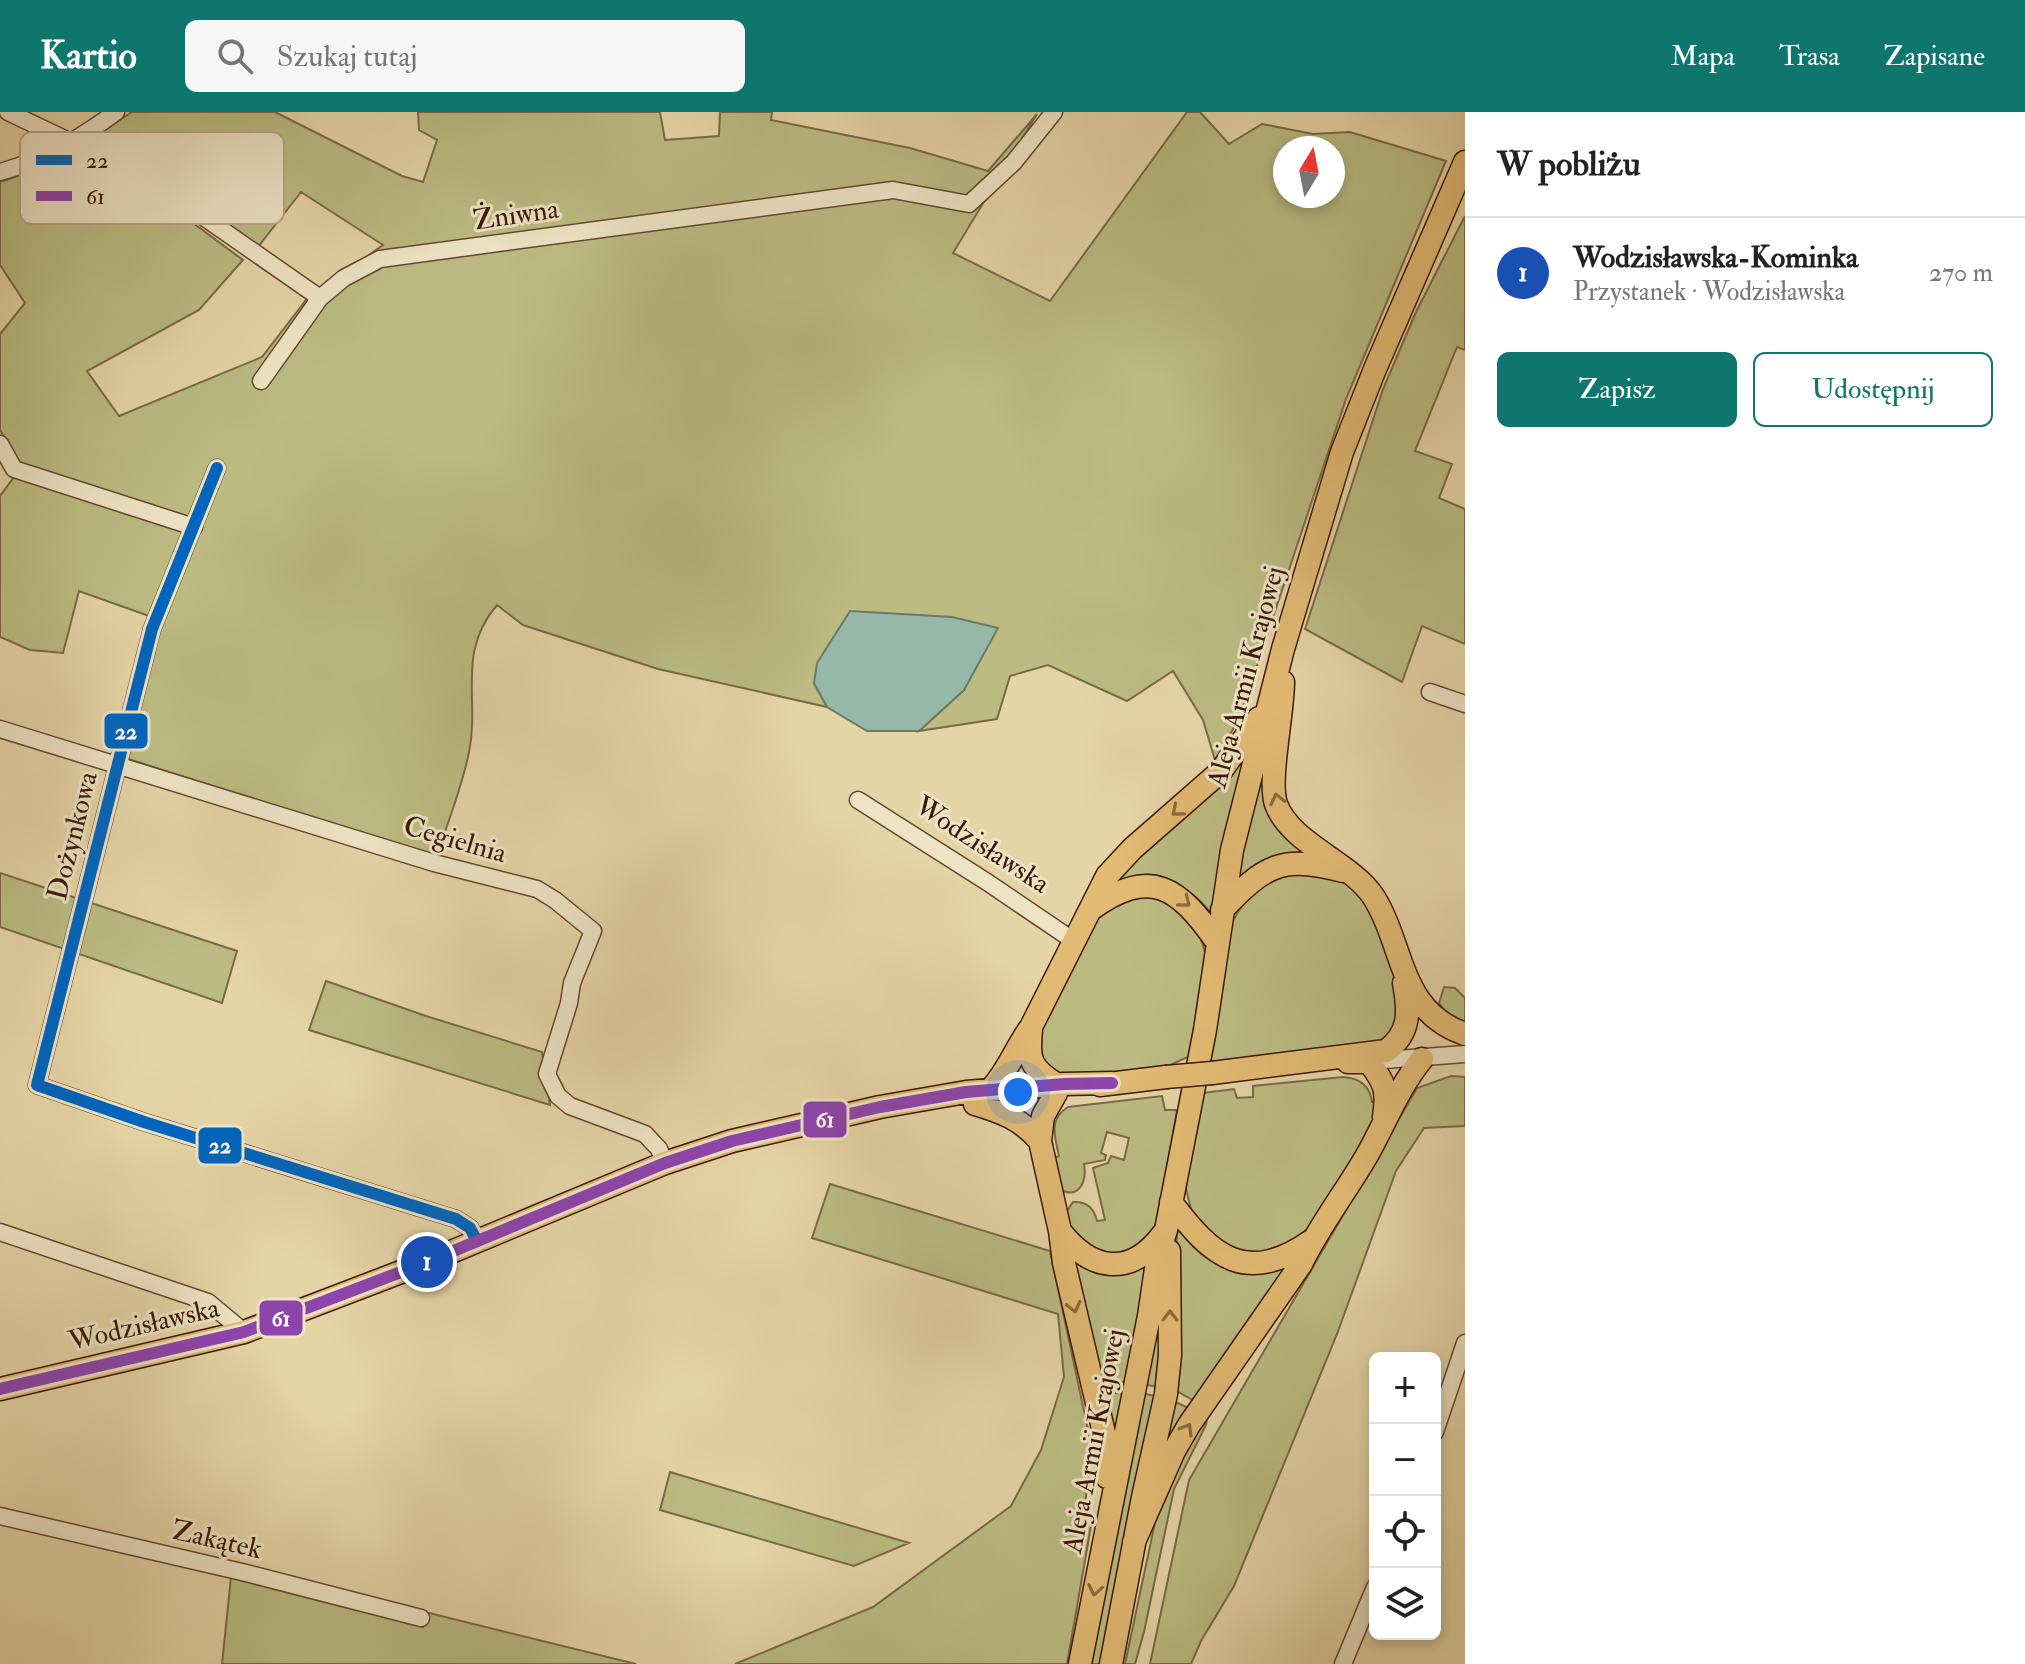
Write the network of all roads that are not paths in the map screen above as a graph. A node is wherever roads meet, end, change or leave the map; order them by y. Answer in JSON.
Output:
{"nodes":[{"id":1,"x":8,"y":112,"type":"edge"},
{"id":2,"x":116,"y":112,"type":"edge"},
{"id":3,"x":1054,"y":112,"type":"edge"},
{"id":4,"x":50,"y":132,"type":"edge"},
{"id":5,"x":88,"y":132,"type":"edge"},
{"id":6,"x":1465,"y":162,"type":"edge"},
{"id":7,"x":20,"y":166,"type":"edge"},
{"id":8,"x":0,"y":172,"type":"edge"},
{"id":9,"x":214,"y":224,"type":"edge"},
{"id":10,"x":320,"y":298,"type":"junction"},
{"id":11,"x":261,"y":381,"type":"dead end"},
{"id":12,"x":0,"y":444,"type":"edge"},
{"id":13,"x":217,"y":468,"type":"dead end"},
{"id":14,"x":194,"y":527,"type":"junction"},
{"id":15,"x":1283,"y":649,"type":"junction"},
{"id":16,"x":1430,"y":692,"type":"dead end"},
{"id":17,"x":1465,"y":704,"type":"edge"},
{"id":18,"x":1266,"y":711,"type":"junction"},
{"id":19,"x":0,"y":729,"type":"edge"},
{"id":20,"x":117,"y":764,"type":"junction"},
{"id":21,"x":858,"y":800,"type":"dead end"},
{"id":22,"x":1345,"y":871,"type":"junction"},
{"id":23,"x":1089,"y":910,"type":"junction"},
{"id":24,"x":1222,"y":910,"type":"junction"},
{"id":25,"x":1074,"y":941,"type":"junction"},
{"id":26,"x":1217,"y":942,"type":"junction"},
{"id":27,"x":1401,"y":966,"type":"junction"},
{"id":28,"x":1031,"y":1027,"type":"junction"},
{"id":29,"x":1465,"y":1034,"type":"edge"},
{"id":30,"x":1465,"y":1044,"type":"edge"},
{"id":31,"x":1465,"y":1054,"type":"edge"},
{"id":32,"x":1377,"y":1056,"type":"junction"},
{"id":33,"x":1422,"y":1059,"type":"junction"},
{"id":34,"x":1056,"y":1089,"type":"junction"},
{"id":35,"x":983,"y":1097,"type":"junction"},
{"id":36,"x":1384,"y":1122,"type":"junction"},
{"id":37,"x":1040,"y":1141,"type":"junction"},
{"id":38,"x":665,"y":1163,"type":"junction"},
{"id":39,"x":1171,"y":1202,"type":"junction"},
{"id":40,"x":1166,"y":1230,"type":"junction"},
{"id":41,"x":1060,"y":1231,"type":"junction"},
{"id":42,"x":0,"y":1232,"type":"edge"},
{"id":43,"x":1312,"y":1240,"type":"junction"},
{"id":44,"x":477,"y":1241,"type":"junction"},
{"id":45,"x":244,"y":1332,"type":"junction"},
{"id":46,"x":1465,"y":1343,"type":"edge"},
{"id":47,"x":0,"y":1389,"type":"edge"},
{"id":48,"x":1438,"y":1424,"type":"edge"},
{"id":49,"x":0,"y":1516,"type":"edge"},
{"id":50,"x":1110,"y":1516,"type":"junction"},
{"id":51,"x":1134,"y":1542,"type":"junction"},
{"id":52,"x":1369,"y":1601,"type":"edge"},
{"id":53,"x":421,"y":1618,"type":"dead end"},
{"id":54,"x":1080,"y":1664,"type":"edge"},
{"id":55,"x":1111,"y":1664,"type":"edge"},
{"id":56,"x":1343,"y":1664,"type":"edge"}],
"edges":[{"from":1,"to":4,"type":"street"},
{"from":2,"to":5,"type":"street"},
{"from":3,"to":10,"type":"street","name":"Żniwna"},
{"from":6,"to":15,"type":"main road","name":"Aleja Armii Krajowej"},
{"from":7,"to":8,"type":"street"},
{"from":9,"to":10,"type":"street"},
{"from":10,"to":11,"type":"street"},
{"from":12,"to":14,"type":"street"},
{"from":13,"to":14,"type":"street","name":"Dożynkowa"},
{"from":14,"to":20,"type":"street","name":"Dożynkowa"},
{"from":15,"to":18,"type":"main road","name":"Aleja Armii Krajowej"},
{"from":22,"to":15,"type":"main road","one_way":true},
{"from":16,"to":17,"type":"street"},
{"from":18,"to":23,"type":"main road","one_way":true},
{"from":18,"to":24,"type":"main road","name":"Aleja Armii Krajowej"},
{"from":19,"to":20,"type":"street","name":"Cegielnia"},
{"from":20,"to":38,"type":"street","name":"Cegielnia"},
{"from":20,"to":44,"type":"street","name":"Dożynkowa"},
{"from":21,"to":25,"type":"street","name":"Wodzisławska"},
{"from":22,"to":24,"type":"main road"},
{"from":22,"to":27,"type":"main road"},
{"from":23,"to":25,"type":"main road"},
{"from":23,"to":26,"type":"main road","one_way":true},
{"from":24,"to":26,"type":"main road","name":"Aleja Armii Krajowej"},
{"from":25,"to":28,"type":"main road"},
{"from":26,"to":39,"type":"main road","name":"Aleja Armii Krajowej"},
{"from":27,"to":29,"type":"main road"},
{"from":27,"to":32,"type":"main road"},
{"from":28,"to":34,"type":"main road"},
{"from":28,"to":35,"type":"main road"},
{"from":30,"to":32,"type":"street","name":"Wodzisławska"},
{"from":31,"to":33,"type":"street","name":"Wodzisławska"},
{"from":32,"to":33,"type":"street","name":"Wodzisławska"},
{"from":32,"to":34,"type":"main road","name":"Wodzisławska","bridge":true},
{"from":32,"to":36,"type":"main road"},
{"from":33,"to":36,"type":"main road"},
{"from":34,"to":35,"type":"main road","name":"Wodzisławska"},
{"from":34,"to":37,"type":"main road"},
{"from":35,"to":37,"type":"main road"},
{"from":35,"to":38,"type":"main road","name":"Wodzisławska"},
{"from":36,"to":43,"type":"main road"},
{"from":37,"to":41,"type":"main road"},
{"from":38,"to":44,"type":"main road","name":"Wodzisławska"},
{"from":39,"to":40,"type":"main road","name":"Aleja Armii Krajowej"},
{"from":39,"to":43,"type":"main road"},
{"from":40,"to":41,"type":"main road"},
{"from":40,"to":50,"type":"main road","name":"Aleja Armii Krajowej"},
{"from":51,"to":40,"type":"main road","name":"Aleja Armii Krajowej","one_way":true},
{"from":41,"to":50,"type":"main road","one_way":true},
{"from":42,"to":45,"type":"street"},
{"from":51,"to":43,"type":"main road","one_way":true},
{"from":44,"to":45,"type":"main road","name":"Wodzisławska"},
{"from":45,"to":47,"type":"main road","name":"Wodzisławska"},
{"from":46,"to":48,"type":"street"},
{"from":49,"to":53,"type":"street","name":"Zakątek"},
{"from":50,"to":54,"type":"main road","name":"Aleja Armii Krajowej","one_way":true},
{"from":51,"to":55,"type":"main road","name":"Aleja Armii Krajowej"},
{"from":52,"to":56,"type":"street"}]}
